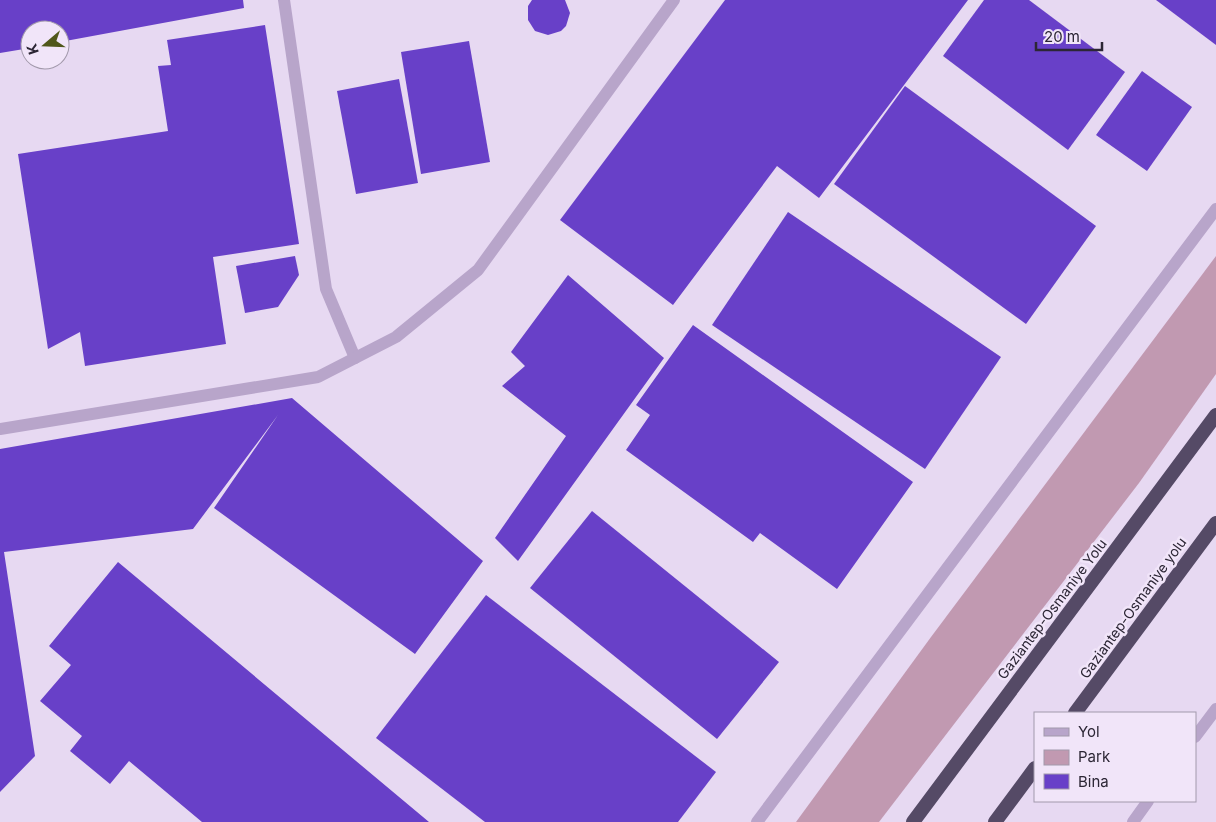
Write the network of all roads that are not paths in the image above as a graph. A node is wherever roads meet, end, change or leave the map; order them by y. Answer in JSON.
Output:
{"nodes":[{"id":1,"x":284,"y":0,"type":"edge"},
{"id":2,"x":674,"y":0,"type":"edge"},
{"id":3,"x":1216,"y":209,"type":"edge"},
{"id":4,"x":355,"y":358,"type":"junction"},
{"id":5,"x":1216,"y":415,"type":"edge"},
{"id":6,"x":0,"y":429,"type":"edge"},
{"id":7,"x":1216,"y":522,"type":"edge"},
{"id":8,"x":1216,"y":709,"type":"edge"},
{"id":9,"x":1076,"y":712,"type":"edge"},
{"id":10,"x":1196,"y":736,"type":"edge"},
{"id":11,"x":1034,"y":769,"type":"edge"},
{"id":12,"x":1147,"y":802,"type":"edge"},
{"id":13,"x":757,"y":822,"type":"edge"},
{"id":14,"x":913,"y":822,"type":"edge"},
{"id":15,"x":995,"y":822,"type":"edge"},
{"id":16,"x":1133,"y":822,"type":"edge"}],
"edges":[{"from":1,"to":4,"type":"street"},
{"from":2,"to":4,"type":"street"},
{"from":3,"to":13,"type":"street"},
{"from":4,"to":6,"type":"street"},
{"from":5,"to":14,"type":"highway","name":"Gaziantep-Osmaniye Yolu"},
{"from":7,"to":9,"type":"highway","name":"Gaziantep-Osmaniye yolu"},
{"from":8,"to":10,"type":"street"},
{"from":11,"to":15,"type":"highway"},
{"from":12,"to":16,"type":"street"}]}
